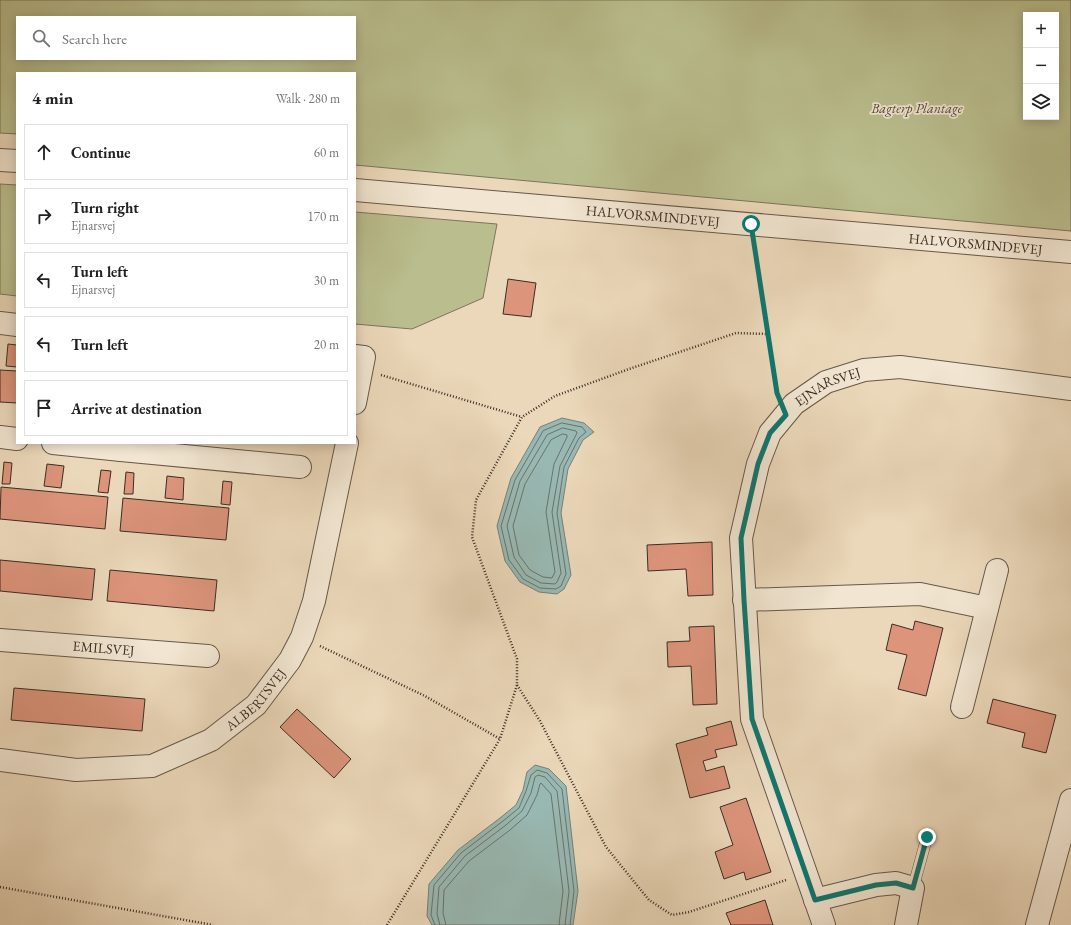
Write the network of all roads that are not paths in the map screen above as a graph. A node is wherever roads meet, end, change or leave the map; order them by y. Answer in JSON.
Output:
{"nodes":[{"id":1,"x":0,"y":160,"type":"edge"},
{"id":2,"x":16,"y":161,"type":"edge"},
{"id":3,"x":356,"y":190,"type":"edge"},
{"id":4,"x":1071,"y":252,"type":"edge"},
{"id":5,"x":0,"y":323,"type":"edge"},
{"id":6,"x":16,"y":324,"type":"edge"},
{"id":7,"x":360,"y":357,"type":"edge"},
{"id":8,"x":1071,"y":389,"type":"edge"},
{"id":9,"x":356,"y":394,"type":"edge"},
{"id":10,"x":0,"y":437,"type":"edge"},
{"id":11,"x":16,"y":439,"type":"edge"},
{"id":12,"x":70,"y":444,"type":"edge"},
{"id":13,"x":347,"y":444,"type":"edge"},
{"id":14,"x":121,"y":447,"type":"edge"},
{"id":15,"x":300,"y":467,"type":"dead end"},
{"id":16,"x":998,"y":570,"type":"dead end"},
{"id":17,"x":744,"y":600,"type":"junction"},
{"id":18,"x":987,"y":608,"type":"junction"},
{"id":19,"x":0,"y":640,"type":"edge"},
{"id":20,"x":208,"y":656,"type":"dead end"},
{"id":21,"x":962,"y":707,"type":"dead end"},
{"id":22,"x":0,"y":760,"type":"edge"},
{"id":23,"x":1071,"y":800,"type":"edge"},
{"id":24,"x":927,"y":837,"type":"dead end"},
{"id":25,"x":913,"y":888,"type":"junction"},
{"id":26,"x":815,"y":900,"type":"junction"},
{"id":27,"x":824,"y":925,"type":"edge"},
{"id":28,"x":906,"y":925,"type":"edge"},
{"id":29,"x":1037,"y":925,"type":"edge"}],
"edges":[{"from":1,"to":2,"type":"street"},
{"from":3,"to":4,"type":"street","name":"HALVORSMINDEVEJ"},
{"from":5,"to":6,"type":"street"},
{"from":7,"to":9,"type":"street"},
{"from":8,"to":17,"type":"street","name":"EJNARSVEJ"},
{"from":10,"to":11,"type":"street"},
{"from":12,"to":14,"type":"street"},
{"from":13,"to":22,"type":"street","name":"ALBERTSVEJ"},
{"from":14,"to":15,"type":"street"},
{"from":16,"to":18,"type":"street"},
{"from":17,"to":18,"type":"street"},
{"from":17,"to":26,"type":"street","name":"EJNARSVEJ"},
{"from":18,"to":21,"type":"street"},
{"from":19,"to":20,"type":"street","name":"EMILSVEJ"},
{"from":23,"to":29,"type":"street"},
{"from":24,"to":25,"type":"lane"},
{"from":25,"to":26,"type":"street"},
{"from":25,"to":28,"type":"street"},
{"from":26,"to":27,"type":"street","name":"EJNARSVEJ"}]}
